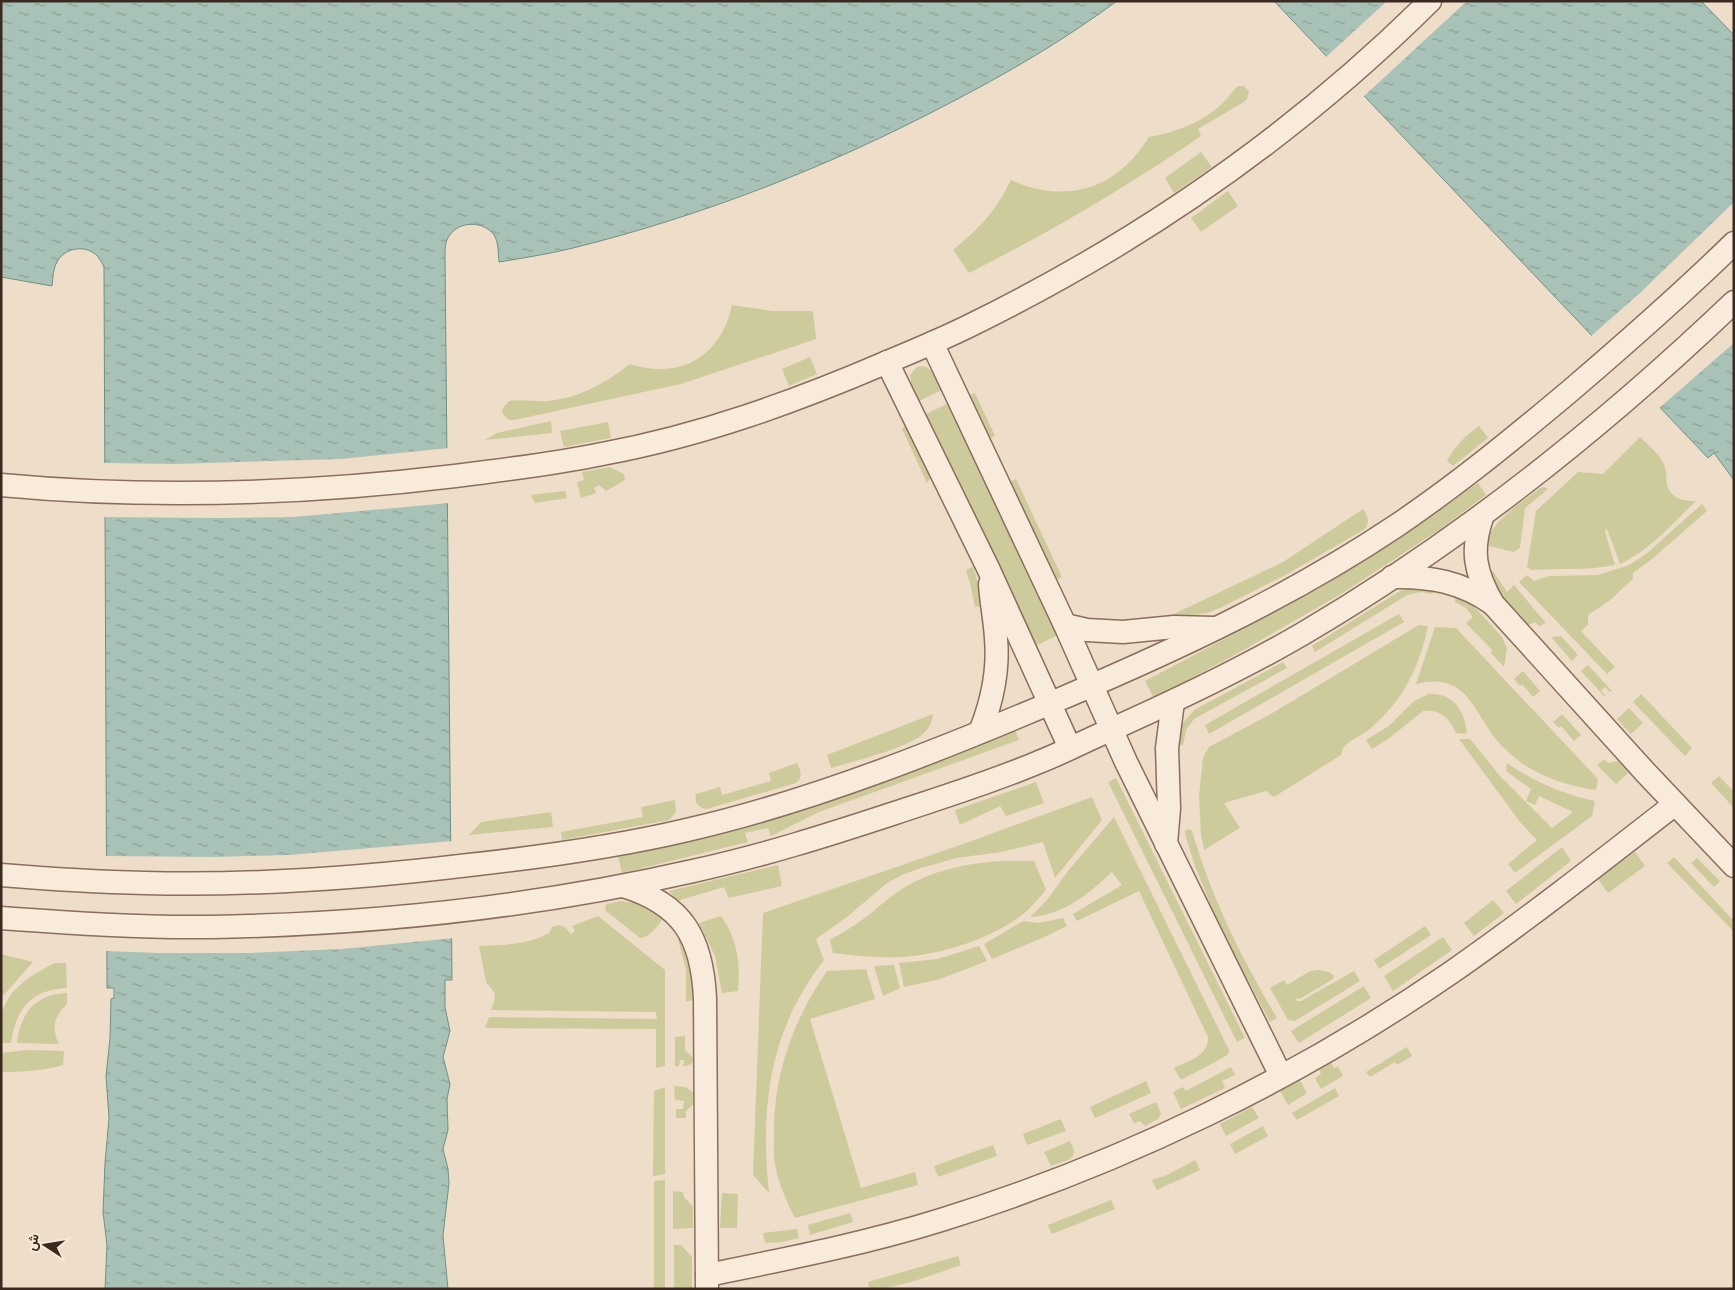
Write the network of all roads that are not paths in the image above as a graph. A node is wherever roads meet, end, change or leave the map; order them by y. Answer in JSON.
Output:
{"nodes":[{"id":1,"x":1430,"y":1,"type":"edge"},
{"id":2,"x":1734,"y":243,"type":"edge"},
{"id":3,"x":1734,"y":302,"type":"edge"},
{"id":4,"x":932,"y":343,"type":"junction"},
{"id":5,"x":887,"y":362,"type":"junction"},
{"id":6,"x":1,"y":486,"type":"edge"},
{"id":7,"x":1483,"y":515,"type":"junction"},
{"id":8,"x":988,"y":568,"type":"junction"},
{"id":9,"x":1392,"y":577,"type":"junction"},
{"id":10,"x":1493,"y":604,"type":"junction"},
{"id":11,"x":1065,"y":625,"type":"junction"},
{"id":12,"x":1217,"y":628,"type":"junction"},
{"id":13,"x":1092,"y":686,"type":"junction"},
{"id":14,"x":1174,"y":702,"type":"junction"},
{"id":15,"x":1050,"y":703,"type":"junction"},
{"id":16,"x":1111,"y":730,"type":"junction"},
{"id":17,"x":980,"y":732,"type":"junction"},
{"id":18,"x":1070,"y":748,"type":"junction"},
{"id":19,"x":1675,"y":804,"type":"junction"},
{"id":20,"x":1166,"y":844,"type":"junction"},
{"id":21,"x":1734,"y":866,"type":"edge"},
{"id":22,"x":2,"y":876,"type":"edge"},
{"id":23,"x":623,"y":886,"type":"junction"},
{"id":24,"x":1,"y":918,"type":"edge"},
{"id":25,"x":1281,"y":1076,"type":"junction"},
{"id":26,"x":707,"y":1282,"type":"edge"}],
"edges":[{"from":1,"to":4,"type":"street"},
{"from":2,"to":12,"type":"street"},
{"from":3,"to":7,"type":"street"},
{"from":4,"to":5,"type":"street"},
{"from":4,"to":11,"type":"street"},
{"from":5,"to":6,"type":"street"},
{"from":5,"to":8,"type":"street"},
{"from":7,"to":9,"type":"street"},
{"from":7,"to":10,"type":"street"},
{"from":8,"to":15,"type":"street"},
{"from":8,"to":17,"type":"street"},
{"from":9,"to":10,"type":"street"},
{"from":9,"to":14,"type":"street"},
{"from":10,"to":19,"type":"street"},
{"from":11,"to":12,"type":"street"},
{"from":11,"to":13,"type":"street"},
{"from":12,"to":13,"type":"street"},
{"from":13,"to":15,"type":"street"},
{"from":13,"to":16,"type":"street"},
{"from":14,"to":16,"type":"street"},
{"from":14,"to":20,"type":"street"},
{"from":15,"to":17,"type":"street"},
{"from":15,"to":18,"type":"street"},
{"from":16,"to":18,"type":"street"},
{"from":16,"to":20,"type":"street"},
{"from":17,"to":22,"type":"street"},
{"from":18,"to":23,"type":"street"},
{"from":19,"to":21,"type":"street"},
{"from":19,"to":25,"type":"street"},
{"from":20,"to":25,"type":"street"},
{"from":23,"to":24,"type":"street"},
{"from":23,"to":26,"type":"street"},
{"from":25,"to":26,"type":"street"}]}
